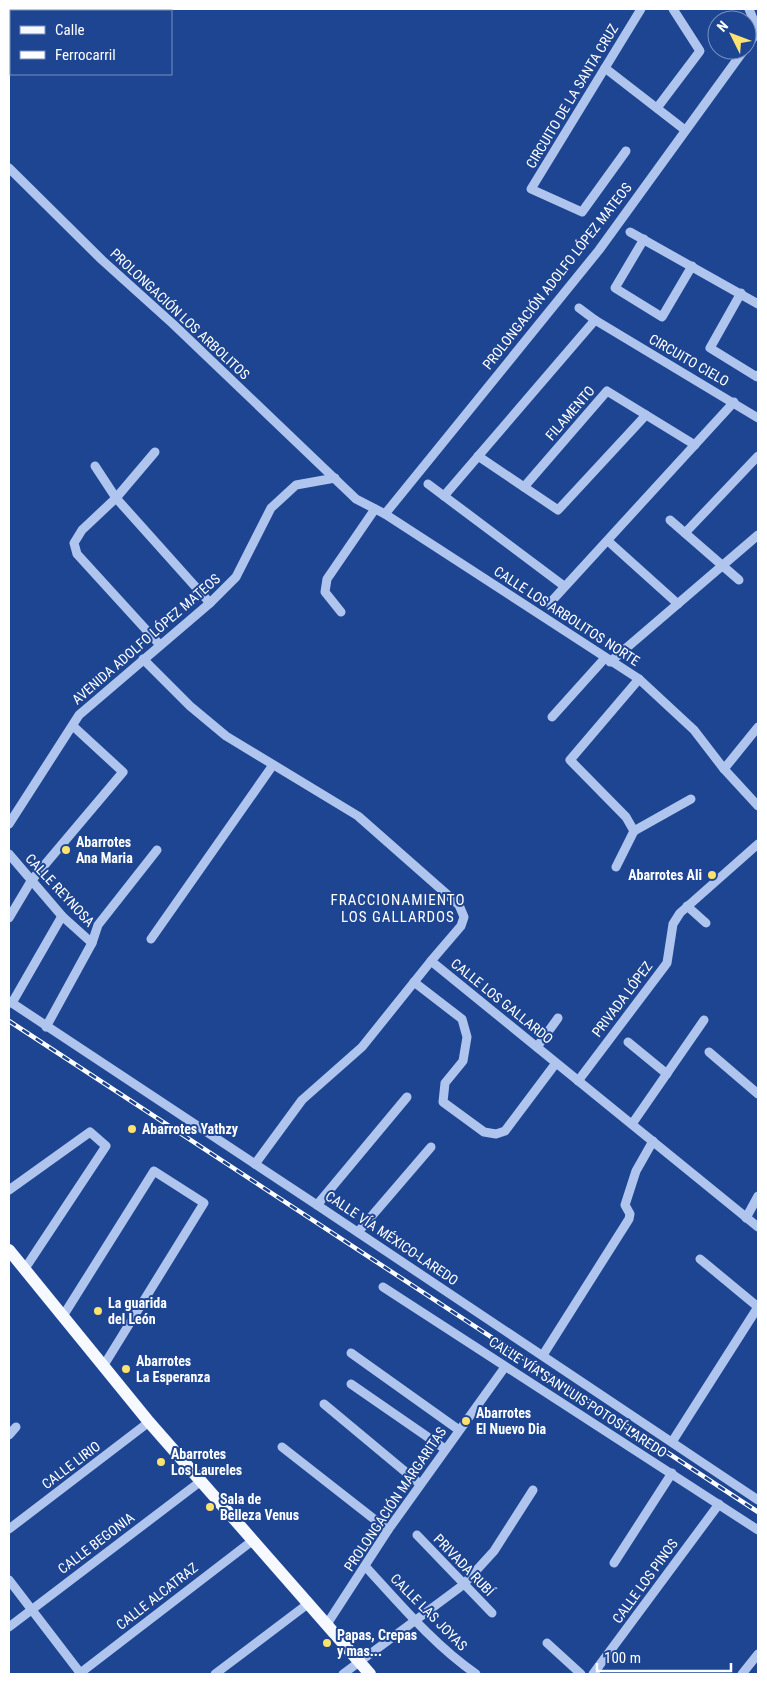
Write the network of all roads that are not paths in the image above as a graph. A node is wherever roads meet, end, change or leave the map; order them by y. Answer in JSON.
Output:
{"nodes":[{"id":1,"x":641,"y":9,"type":"edge"},
{"id":2,"x":673,"y":9,"type":"edge"},
{"id":3,"x":749,"y":9,"type":"edge"},
{"id":4,"x":758,"y":31,"type":"edge"},
{"id":5,"x":737,"y":60,"type":"edge"},
{"id":6,"x":605,"y":68,"type":"junction"},
{"id":7,"x":657,"y":108,"type":"junction"},
{"id":8,"x":685,"y":130,"type":"junction"},
{"id":9,"x":626,"y":152,"type":"dead end"},
{"id":10,"x":9,"y":168,"type":"edge"},
{"id":11,"x":630,"y":232,"type":"dead end"},
{"id":12,"x":644,"y":239,"type":"junction"},
{"id":13,"x":692,"y":266,"type":"junction"},
{"id":14,"x":741,"y":293,"type":"junction"},
{"id":15,"x":758,"y":304,"type":"edge"},
{"id":16,"x":578,"y":308,"type":"dead end"},
{"id":17,"x":595,"y":320,"type":"junction"},
{"id":18,"x":758,"y":375,"type":"edge"},
{"id":19,"x":734,"y":402,"type":"junction"},
{"id":20,"x":646,"y":415,"type":"junction"},
{"id":21,"x":757,"y":417,"type":"edge"},
{"id":22,"x":695,"y":445,"type":"junction"},
{"id":23,"x":156,"y":452,"type":"dead end"},
{"id":24,"x":478,"y":456,"type":"junction"},
{"id":25,"x":758,"y":456,"type":"edge"},
{"id":26,"x":95,"y":466,"type":"dead end"},
{"id":27,"x":335,"y":478,"type":"junction"},
{"id":28,"x":428,"y":484,"type":"dead end"},
{"id":29,"x":524,"y":487,"type":"junction"},
{"id":30,"x":444,"y":496,"type":"junction"},
{"id":31,"x":116,"y":498,"type":"junction"},
{"id":32,"x":375,"y":509,"type":"junction"},
{"id":33,"x":385,"y":514,"type":"junction"},
{"id":34,"x":670,"y":520,"type":"dead end"},
{"id":35,"x":685,"y":533,"type":"junction"},
{"id":36,"x":758,"y":535,"type":"edge"},
{"id":37,"x":608,"y":541,"type":"junction"},
{"id":38,"x":722,"y":566,"type":"junction"},
{"id":39,"x":739,"y":580,"type":"dead end"},
{"id":40,"x":564,"y":586,"type":"junction"},
{"id":41,"x":210,"y":603,"type":"junction"},
{"id":42,"x":549,"y":604,"type":"dead end"},
{"id":43,"x":678,"y":604,"type":"junction"},
{"id":44,"x":341,"y":612,"type":"dead end"},
{"id":45,"x":160,"y":645,"type":"junction"},
{"id":46,"x":143,"y":659,"type":"junction"},
{"id":47,"x":608,"y":660,"type":"junction"},
{"id":48,"x":639,"y":679,"type":"junction"},
{"id":49,"x":552,"y":717,"type":"dead end"},
{"id":50,"x":73,"y":726,"type":"junction"},
{"id":51,"x":758,"y":727,"type":"edge"},
{"id":52,"x":273,"y":764,"type":"junction"},
{"id":53,"x":724,"y":769,"type":"junction"},
{"id":54,"x":691,"y":799,"type":"dead end"},
{"id":55,"x":757,"y":802,"type":"edge"},
{"id":56,"x":9,"y":824,"type":"edge"},
{"id":57,"x":634,"y":831,"type":"junction"},
{"id":58,"x":758,"y":844,"type":"edge"},
{"id":59,"x":157,"y":850,"type":"dead end"},
{"id":60,"x":9,"y":854,"type":"edge"},
{"id":61,"x":616,"y":867,"type":"dead end"},
{"id":62,"x":31,"y":881,"type":"junction"},
{"id":63,"x":687,"y":906,"type":"junction"},
{"id":64,"x":62,"y":916,"type":"junction"},
{"id":65,"x":9,"y":918,"type":"edge"},
{"id":66,"x":706,"y":923,"type":"dead end"},
{"id":67,"x":151,"y":939,"type":"dead end"},
{"id":68,"x":92,"y":943,"type":"junction"},
{"id":69,"x":431,"y":960,"type":"junction"},
{"id":70,"x":414,"y":982,"type":"junction"},
{"id":71,"x":10,"y":1002,"type":"edge"},
{"id":72,"x":558,"y":1018,"type":"dead end"},
{"id":73,"x":704,"y":1020,"type":"dead end"},
{"id":74,"x":46,"y":1027,"type":"junction"},
{"id":75,"x":628,"y":1042,"type":"dead end"},
{"id":76,"x":537,"y":1047,"type":"junction"},
{"id":77,"x":709,"y":1052,"type":"dead end"},
{"id":78,"x":556,"y":1063,"type":"junction"},
{"id":79,"x":666,"y":1074,"type":"junction"},
{"id":80,"x":578,"y":1080,"type":"junction"},
{"id":81,"x":758,"y":1094,"type":"edge"},
{"id":82,"x":407,"y":1097,"type":"dead end"},
{"id":83,"x":632,"y":1124,"type":"junction"},
{"id":84,"x":653,"y":1141,"type":"junction"},
{"id":85,"x":431,"y":1147,"type":"dead end"},
{"id":86,"x":255,"y":1164,"type":"junction"},
{"id":87,"x":9,"y":1190,"type":"edge"},
{"id":88,"x":758,"y":1196,"type":"edge"},
{"id":89,"x":317,"y":1205,"type":"junction"},
{"id":90,"x":746,"y":1218,"type":"junction"},
{"id":91,"x":758,"y":1227,"type":"edge"},
{"id":92,"x":358,"y":1232,"type":"junction"},
{"id":93,"x":9,"y":1250,"type":"edge"},
{"id":94,"x":700,"y":1259,"type":"dead end"},
{"id":95,"x":24,"y":1270,"type":"junction"},
{"id":96,"x":383,"y":1287,"type":"dead end"},
{"id":97,"x":758,"y":1307,"type":"edge"},
{"id":98,"x":63,"y":1316,"type":"junction"},
{"id":99,"x":352,"y":1354,"type":"dead end"},
{"id":100,"x":543,"y":1356,"type":"junction"},
{"id":101,"x":104,"y":1365,"type":"junction"},
{"id":102,"x":505,"y":1367,"type":"junction"},
{"id":103,"x":351,"y":1384,"type":"dead end"},
{"id":104,"x":324,"y":1404,"type":"dead end"},
{"id":105,"x":149,"y":1422,"type":"junction"},
{"id":106,"x":16,"y":1427,"type":"dead end"},
{"id":107,"x":459,"y":1430,"type":"junction"},
{"id":108,"x":9,"y":1435,"type":"edge"},
{"id":109,"x":672,"y":1442,"type":"junction"},
{"id":110,"x":282,"y":1447,"type":"dead end"},
{"id":111,"x":445,"y":1450,"type":"junction"},
{"id":112,"x":672,"y":1473,"type":"junction"},
{"id":113,"x":201,"y":1481,"type":"junction"},
{"id":114,"x":420,"y":1484,"type":"junction"},
{"id":115,"x":533,"y":1490,"type":"dead end"},
{"id":116,"x":758,"y":1500,"type":"edge"},
{"id":117,"x":719,"y":1504,"type":"junction"},
{"id":118,"x":9,"y":1529,"type":"edge"},
{"id":119,"x":388,"y":1530,"type":"junction"},
{"id":120,"x":758,"y":1530,"type":"edge"},
{"id":121,"x":416,"y":1535,"type":"dead end"},
{"id":122,"x":252,"y":1540,"type":"junction"},
{"id":123,"x":614,"y":1563,"type":"dead end"},
{"id":124,"x":365,"y":1566,"type":"junction"},
{"id":125,"x":9,"y":1580,"type":"edge"},
{"id":126,"x":463,"y":1585,"type":"junction"},
{"id":127,"x":309,"y":1603,"type":"junction"},
{"id":128,"x":31,"y":1609,"type":"junction"},
{"id":129,"x":492,"y":1614,"type":"dead end"},
{"id":130,"x":416,"y":1621,"type":"junction"},
{"id":131,"x":327,"y":1624,"type":"junction"},
{"id":132,"x":9,"y":1627,"type":"edge"},
{"id":133,"x":547,"y":1643,"type":"dead end"},
{"id":134,"x":758,"y":1654,"type":"edge"},
{"id":135,"x":359,"y":1662,"type":"junction"},
{"id":136,"x":80,"y":1674,"type":"edge"},
{"id":137,"x":215,"y":1674,"type":"edge"},
{"id":138,"x":344,"y":1674,"type":"edge"},
{"id":139,"x":370,"y":1674,"type":"edge"},
{"id":140,"x":476,"y":1674,"type":"edge"},
{"id":141,"x":582,"y":1674,"type":"edge"},
{"id":142,"x":594,"y":1674,"type":"edge"},
{"id":143,"x":742,"y":1674,"type":"edge"}],
"edges":[{"from":1,"to":6,"type":"street","name":"CIRCUITO DE LA SANTA CRUZ"},
{"from":2,"to":7,"type":"street"},
{"from":3,"to":4,"type":"street"},
{"from":5,"to":8,"type":"street","name":"PROLONGACIÓN ADOLFO LÓPEZ MATEOS"},
{"from":6,"to":7,"type":"street"},
{"from":6,"to":9,"type":"street","name":"CIRCUITO DE LA SANTA CRUZ"},
{"from":7,"to":8,"type":"street"},
{"from":8,"to":33,"type":"street","name":"PROLONGACIÓN ADOLFO LÓPEZ MATEOS"},
{"from":10,"to":27,"type":"street","name":"PROLONGACIÓN LOS ARBOLITOS"},
{"from":11,"to":12,"type":"street"},
{"from":12,"to":13,"type":"street"},
{"from":12,"to":13,"type":"street"},
{"from":13,"to":14,"type":"street"},
{"from":14,"to":15,"type":"street"},
{"from":14,"to":18,"type":"street"},
{"from":16,"to":17,"type":"street","name":"CIRCUITO CIELO"},
{"from":17,"to":19,"type":"street","name":"CIRCUITO CIELO"},
{"from":17,"to":24,"type":"street"},
{"from":19,"to":21,"type":"street"},
{"from":19,"to":22,"type":"street","name":"CIRCUITO CIELO"},
{"from":20,"to":22,"type":"street"},
{"from":20,"to":29,"type":"street"},
{"from":20,"to":29,"type":"street","name":"FILAMENTO"},
{"from":22,"to":37,"type":"street","name":"CIRCUITO CIELO"},
{"from":23,"to":31,"type":"street"},
{"from":24,"to":29,"type":"street"},
{"from":24,"to":30,"type":"street"},
{"from":25,"to":35,"type":"street"},
{"from":26,"to":31,"type":"street"},
{"from":27,"to":32,"type":"street","name":"CALLE LOS ARBOLITOS NORTE"},
{"from":27,"to":41,"type":"street","name":"AVENIDA ADOLFO LÓPEZ MATEOS"},
{"from":28,"to":30,"type":"street"},
{"from":30,"to":40,"type":"street"},
{"from":31,"to":41,"type":"street"},
{"from":31,"to":45,"type":"street"},
{"from":32,"to":33,"type":"street","name":"CALLE LOS ARBOLITOS NORTE"},
{"from":32,"to":44,"type":"street"},
{"from":33,"to":47,"type":"street","name":"CALLE LOS ARBOLITOS NORTE"},
{"from":34,"to":35,"type":"street"},
{"from":35,"to":38,"type":"street"},
{"from":36,"to":38,"type":"street"},
{"from":37,"to":40,"type":"street","name":"CIRCUITO CIELO"},
{"from":37,"to":43,"type":"street"},
{"from":38,"to":39,"type":"street"},
{"from":38,"to":43,"type":"street"},
{"from":40,"to":42,"type":"street","name":"CIRCUITO CIELO"},
{"from":41,"to":45,"type":"street","name":"AVENIDA ADOLFO LÓPEZ MATEOS"},
{"from":43,"to":47,"type":"street"},
{"from":45,"to":46,"type":"street","name":"AVENIDA ADOLFO LÓPEZ MATEOS"},
{"from":46,"to":50,"type":"street","name":"AVENIDA ADOLFO LÓPEZ MATEOS"},
{"from":46,"to":52,"type":"street","name":"CALLE LOS GALLARDO"},
{"from":47,"to":48,"type":"street","name":"CALLE LOS ARBOLITOS NORTE"},
{"from":47,"to":49,"type":"street"},
{"from":48,"to":53,"type":"street","name":"CALLE LOS ARBOLITOS NORTE"},
{"from":48,"to":57,"type":"street"},
{"from":50,"to":56,"type":"street","name":"AVENIDA ADOLFO LÓPEZ MATEOS"},
{"from":50,"to":62,"type":"street"},
{"from":51,"to":53,"type":"street"},
{"from":52,"to":67,"type":"street"},
{"from":52,"to":69,"type":"street","name":"CALLE LOS GALLARDO"},
{"from":53,"to":55,"type":"street","name":"CALLE LOS ARBOLITOS NORTE"},
{"from":54,"to":57,"type":"street"},
{"from":57,"to":61,"type":"street"},
{"from":58,"to":63,"type":"street","name":"PRIVADA LÓPEZ"},
{"from":59,"to":68,"type":"street"},
{"from":60,"to":62,"type":"street","name":"CALLE REYNOSA"},
{"from":62,"to":64,"type":"street","name":"CALLE REYNOSA"},
{"from":62,"to":65,"type":"street"},
{"from":63,"to":66,"type":"street"},
{"from":63,"to":80,"type":"street","name":"PRIVADA LÓPEZ"},
{"from":64,"to":68,"type":"street","name":"CALLE REYNOSA"},
{"from":64,"to":71,"type":"street"},
{"from":68,"to":74,"type":"street"},
{"from":69,"to":70,"type":"street"},
{"from":69,"to":76,"type":"street","name":"CALLE LOS GALLARDO"},
{"from":70,"to":78,"type":"street"},
{"from":70,"to":86,"type":"street"},
{"from":71,"to":74,"type":"street","name":"CALLE VÍA MÉXICO-LAREDO"},
{"from":72,"to":76,"type":"street"},
{"from":73,"to":79,"type":"street"},
{"from":74,"to":86,"type":"street","name":"CALLE VÍA MÉXICO-LAREDO"},
{"from":75,"to":79,"type":"street"},
{"from":76,"to":78,"type":"street","name":"CALLE LOS GALLARDO"},
{"from":77,"to":81,"type":"street"},
{"from":78,"to":80,"type":"street","name":"CALLE LOS GALLARDO"},
{"from":79,"to":83,"type":"street"},
{"from":80,"to":83,"type":"street","name":"CALLE LOS GALLARDO"},
{"from":82,"to":89,"type":"street"},
{"from":83,"to":84,"type":"street","name":"CALLE LOS GALLARDO"},
{"from":84,"to":90,"type":"street","name":"CALLE LOS GALLARDO"},
{"from":84,"to":100,"type":"street"},
{"from":85,"to":92,"type":"street"},
{"from":86,"to":89,"type":"street","name":"CALLE VÍA MÉXICO-LAREDO"},
{"from":87,"to":95,"type":"street"},
{"from":88,"to":90,"type":"street"},
{"from":89,"to":92,"type":"street","name":"CALLE VÍA MÉXICO-LAREDO"},
{"from":90,"to":91,"type":"street","name":"CALLE LOS GALLARDO"},
{"from":92,"to":100,"type":"street","name":"CALLE VÍA MÉXICO-LAREDO"},
{"from":93,"to":95,"type":"main road"},
{"from":94,"to":97,"type":"street"},
{"from":95,"to":98,"type":"main road"},
{"from":96,"to":102,"type":"street","name":"CALLE VÍA SAN LUIS POTOSÍ-LAREDO"},
{"from":97,"to":109,"type":"street"},
{"from":98,"to":101,"type":"main road"},
{"from":98,"to":101,"type":"street"},
{"from":99,"to":107,"type":"street"},
{"from":100,"to":109,"type":"street","name":"CALLE VÍA MÉXICO-LAREDO"},
{"from":101,"to":105,"type":"main road"},
{"from":102,"to":107,"type":"street","name":"PROLONGACIÓN MARGARITAS"},
{"from":102,"to":112,"type":"street","name":"CALLE VÍA SAN LUIS POTOSÍ-LAREDO"},
{"from":103,"to":111,"type":"street"},
{"from":104,"to":114,"type":"street"},
{"from":105,"to":113,"type":"main road"},
{"from":105,"to":118,"type":"street","name":"CALLE LIRIO"},
{"from":106,"to":108,"type":"street"},
{"from":107,"to":111,"type":"street","name":"PROLONGACIÓN MARGARITAS"},
{"from":109,"to":116,"type":"street","name":"CALLE VÍA MÉXICO-LAREDO"},
{"from":110,"to":119,"type":"street"},
{"from":111,"to":114,"type":"street","name":"PROLONGACIÓN MARGARITAS"},
{"from":112,"to":117,"type":"street","name":"CALLE VÍA SAN LUIS POTOSÍ-LAREDO"},
{"from":112,"to":123,"type":"street"},
{"from":113,"to":122,"type":"main road"},
{"from":113,"to":128,"type":"street","name":"CALLE BEGONIA"},
{"from":114,"to":119,"type":"street","name":"PROLONGACIÓN MARGARITAS"},
{"from":115,"to":126,"type":"street"},
{"from":117,"to":120,"type":"street","name":"CALLE VÍA SAN LUIS POTOSÍ-LAREDO"},
{"from":117,"to":142,"type":"street","name":"CALLE LOS PINOS"},
{"from":119,"to":124,"type":"street","name":"PROLONGACIÓN MARGARITAS"},
{"from":121,"to":126,"type":"street","name":"PRIVADA RUBÍ"},
{"from":122,"to":127,"type":"main road"},
{"from":122,"to":136,"type":"street","name":"CALLE ALCATRAZ"},
{"from":124,"to":130,"type":"street","name":"CALLE LAS JOYAS"},
{"from":124,"to":131,"type":"street","name":"PROLONGACIÓN MARGARITAS"},
{"from":125,"to":128,"type":"street"},
{"from":126,"to":129,"type":"street","name":"PRIVADA RUBÍ"},
{"from":126,"to":130,"type":"street"},
{"from":127,"to":131,"type":"main road"},
{"from":127,"to":137,"type":"street"},
{"from":128,"to":132,"type":"street","name":"CALLE BEGONIA"},
{"from":128,"to":136,"type":"street"},
{"from":130,"to":135,"type":"street"},
{"from":130,"to":140,"type":"street","name":"CALLE LAS JOYAS"},
{"from":131,"to":135,"type":"main road"},
{"from":133,"to":141,"type":"street"},
{"from":134,"to":143,"type":"street"},
{"from":135,"to":138,"type":"street"},
{"from":135,"to":139,"type":"main road"}]}
